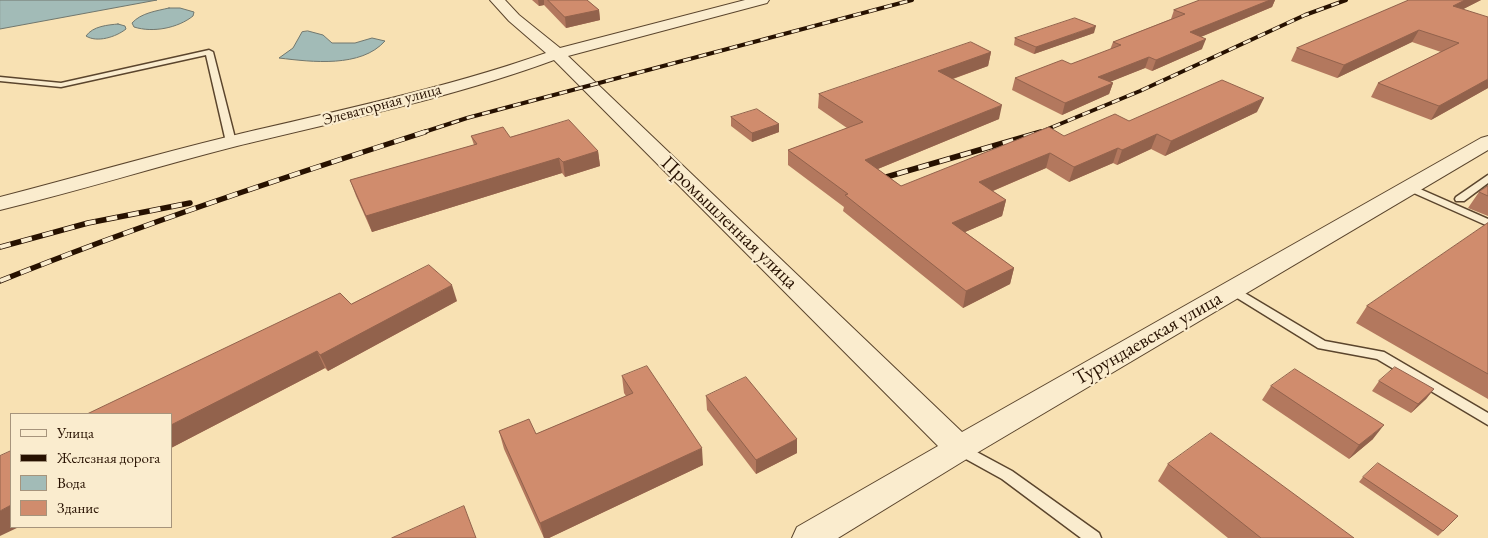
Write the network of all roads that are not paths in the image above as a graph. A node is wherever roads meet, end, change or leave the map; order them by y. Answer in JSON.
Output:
{"nodes":[{"id":1,"x":497,"y":0,"type":"edge"},
{"id":2,"x":762,"y":0,"type":"edge"},
{"id":3,"x":557,"y":54,"type":"junction"},
{"id":4,"x":0,"y":78,"type":"edge"},
{"id":5,"x":231,"y":142,"type":"junction"},
{"id":6,"x":1488,"y":142,"type":"edge"},
{"id":7,"x":1488,"y":178,"type":"edge"},
{"id":8,"x":1411,"y":188,"type":"junction"},
{"id":9,"x":1460,"y":199,"type":"dead end"},
{"id":10,"x":0,"y":204,"type":"edge"},
{"id":11,"x":1488,"y":223,"type":"edge"},
{"id":12,"x":1233,"y":290,"type":"junction"},
{"id":13,"x":1488,"y":420,"type":"edge"},
{"id":14,"x":959,"y":448,"type":"junction"},
{"id":15,"x":809,"y":538,"type":"edge"},
{"id":16,"x":1093,"y":538,"type":"edge"}],
"edges":[{"from":1,"to":3,"type":"street","name":"Промышленная улица"},
{"from":2,"to":3,"type":"street","name":"Элеваторная улица"},
{"from":3,"to":5,"type":"street","name":"Элеваторная улица"},
{"from":3,"to":14,"type":"street","name":"Промышленная улица"},
{"from":4,"to":5,"type":"lane"},
{"from":5,"to":10,"type":"street","name":"Элеваторная улица"},
{"from":6,"to":8,"type":"street","name":"Турундаевская улица"},
{"from":7,"to":9,"type":"lane"},
{"from":8,"to":11,"type":"lane"},
{"from":8,"to":12,"type":"street","name":"Турундаевская улица"},
{"from":12,"to":13,"type":"lane"},
{"from":12,"to":14,"type":"street","name":"Турундаевская улица"},
{"from":14,"to":15,"type":"street","name":"Турундаевская улица"},
{"from":14,"to":16,"type":"lane"}]}
